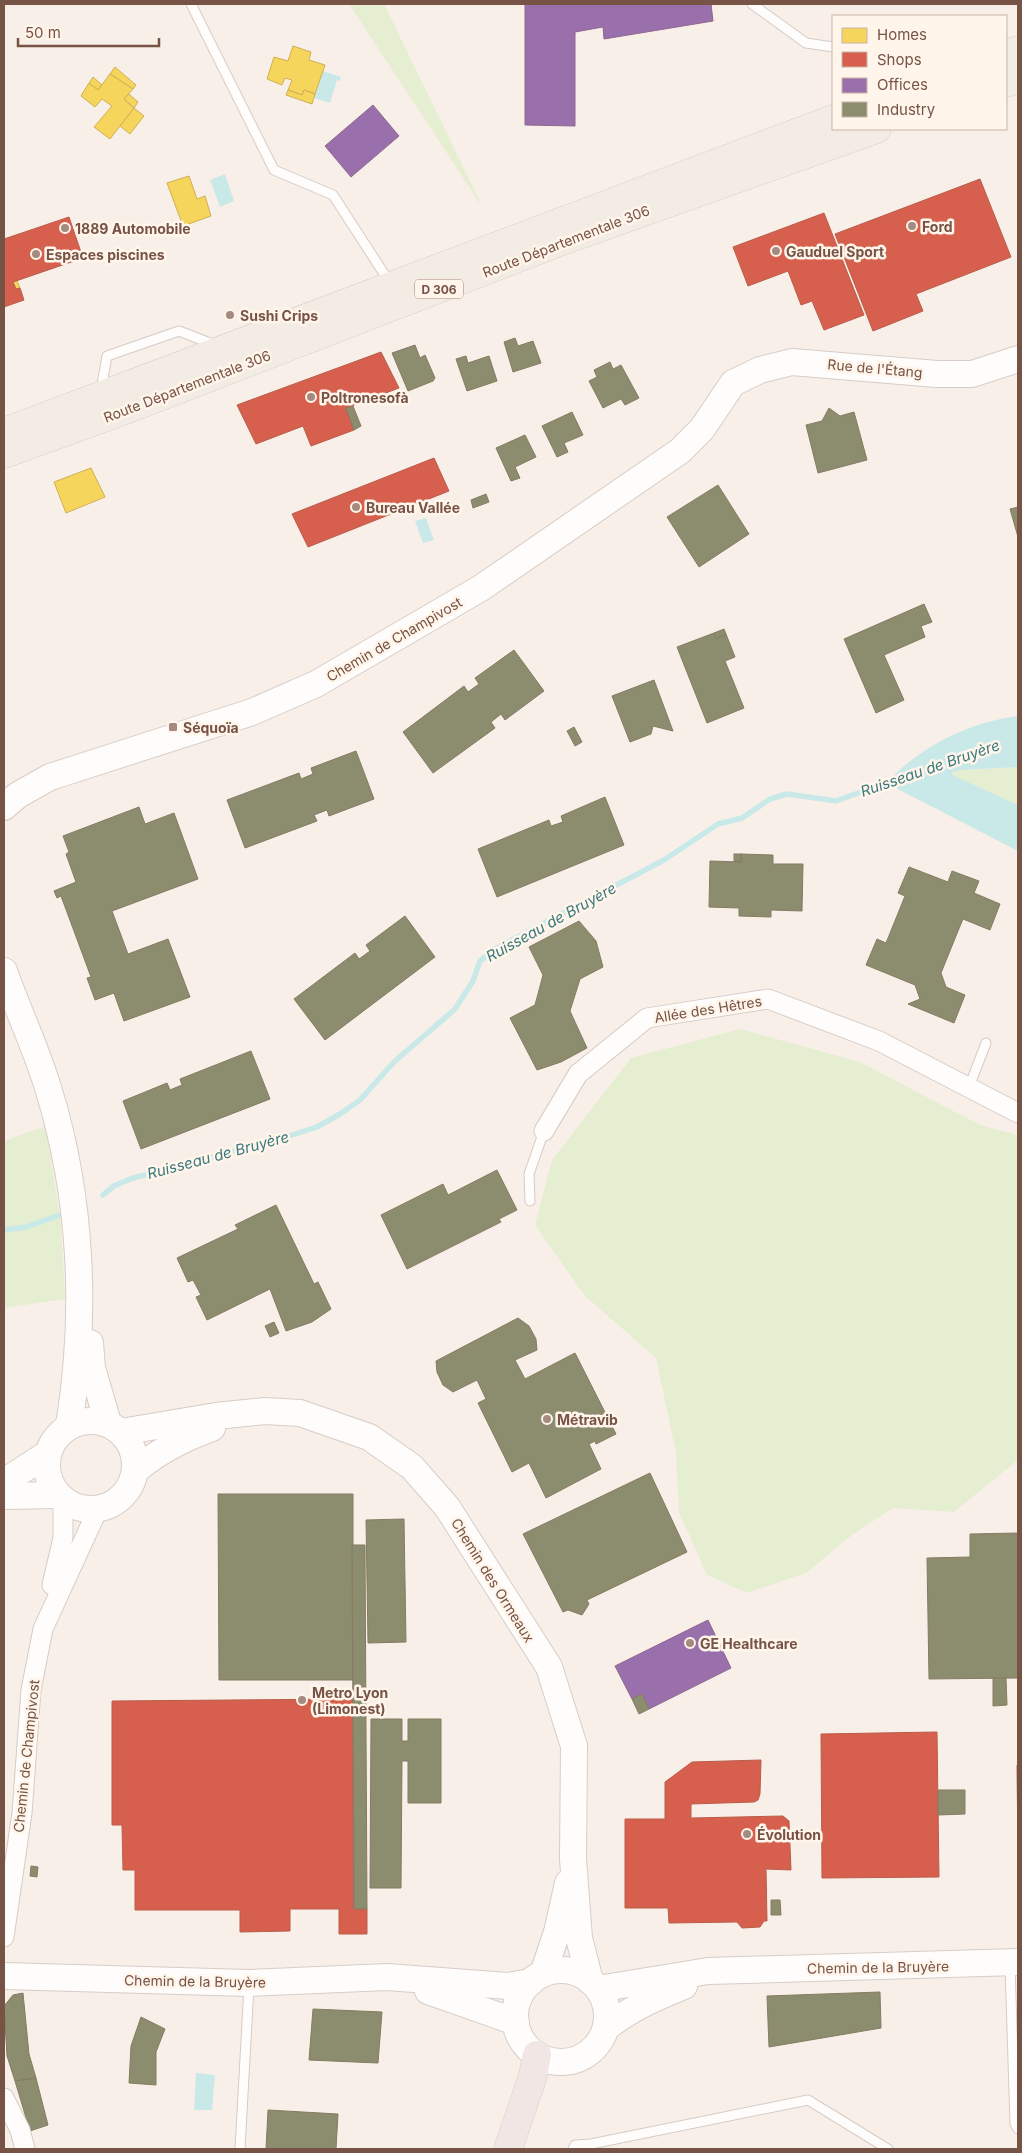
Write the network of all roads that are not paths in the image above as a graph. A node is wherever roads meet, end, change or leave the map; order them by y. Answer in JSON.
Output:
{"nodes":[{"id":1,"x":191,"y":4,"type":"edge"},
{"id":2,"x":752,"y":4,"type":"edge"},
{"id":3,"x":832,"y":47,"type":"edge"},
{"id":4,"x":832,"y":120,"type":"edge"},
{"id":5,"x":874,"y":130,"type":"edge"},
{"id":6,"x":391,"y":286,"type":"junction"},
{"id":7,"x":1018,"y":359,"type":"edge"},
{"id":8,"x":733,"y":383,"type":"joint"},
{"id":9,"x":4,"y":432,"type":"edge"},
{"id":10,"x":4,"y":454,"type":"edge"},
{"id":11,"x":4,"y":807,"type":"edge"},
{"id":12,"x":4,"y":971,"type":"edge"},
{"id":13,"x":986,"y":1044,"type":"dead end"},
{"id":14,"x":969,"y":1088,"type":"junction"},
{"id":15,"x":1018,"y":1113,"type":"edge"},
{"id":16,"x":544,"y":1131,"type":"joint"},
{"id":17,"x":530,"y":1200,"type":"dead end"},
{"id":18,"x":80,"y":1276,"type":"junction"},
{"id":19,"x":265,"y":1411,"type":"junction"},
{"id":20,"x":69,"y":1425,"type":"junction"},
{"id":21,"x":114,"y":1427,"type":"junction"},
{"id":22,"x":47,"y":1454,"type":"junction"},
{"id":23,"x":135,"y":1471,"type":"junction"},
{"id":24,"x":4,"y":1482,"type":"edge"},
{"id":25,"x":4,"y":1496,"type":"edge"},
{"id":26,"x":60,"y":1497,"type":"junction"},
{"id":27,"x":98,"y":1509,"type":"junction"},
{"id":28,"x":43,"y":1629,"type":"junction"},
{"id":29,"x":573,"y":1859,"type":"junction"},
{"id":30,"x":5,"y":1914,"type":"edge"},
{"id":31,"x":4,"y":1937,"type":"edge"},
{"id":32,"x":1014,"y":1962,"type":"edge"},
{"id":33,"x":737,"y":1970,"type":"junction"},
{"id":34,"x":4,"y":1976,"type":"edge"},
{"id":35,"x":387,"y":1977,"type":"junction"},
{"id":36,"x":537,"y":1978,"type":"junction"},
{"id":37,"x":249,"y":1983,"type":"junction"},
{"id":38,"x":594,"y":1985,"type":"junction"},
{"id":39,"x":516,"y":2022,"type":"junction"},
{"id":40,"x":606,"y":2028,"type":"junction"},
{"id":41,"x":537,"y":2055,"type":"junction"},
{"id":42,"x":4,"y":2098,"type":"edge"},
{"id":43,"x":1018,"y":2129,"type":"edge"},
{"id":44,"x":25,"y":2149,"type":"edge"},
{"id":45,"x":240,"y":2149,"type":"edge"},
{"id":46,"x":508,"y":2149,"type":"edge"},
{"id":47,"x":573,"y":2149,"type":"edge"},
{"id":48,"x":888,"y":2149,"type":"edge"}],
"edges":[{"from":1,"to":6,"type":"lane"},
{"from":2,"to":3,"type":"lane"},
{"from":4,"to":6,"type":"main road","name":"Route Départementale 306","number":"D 306"},
{"from":5,"to":10,"type":"main road","name":"Route Départementale 306","number":"D 306"},
{"from":6,"to":9,"type":"main road","name":"Route Départementale 306","number":"D 306"},
{"from":7,"to":8,"type":"street","name":"Rue de l'Étang"},
{"from":8,"to":11,"type":"street","name":"Chemin de Champivost"},
{"from":12,"to":18,"type":"street"},
{"from":13,"to":14,"type":"lane"},
{"from":14,"to":15,"type":"street","name":"Allée des Hêtres"},
{"from":14,"to":16,"type":"street","name":"Allée des Hêtres"},
{"from":16,"to":17,"type":"lane"},
{"from":18,"to":20,"type":"street"},
{"from":18,"to":21,"type":"street"},
{"from":19,"to":21,"type":"street","name":"Chemin des Ormeaux"},
{"from":19,"to":23,"type":"street","name":"Chemin des Ormeaux"},
{"from":19,"to":29,"type":"street","name":"Chemin des Ormeaux"},
{"from":20,"to":21,"type":"street"},
{"from":20,"to":22,"type":"street"},
{"from":21,"to":23,"type":"street"},
{"from":22,"to":24,"type":"street"},
{"from":22,"to":26,"type":"street"},
{"from":23,"to":27,"type":"street"},
{"from":25,"to":26,"type":"street"},
{"from":26,"to":27,"type":"street"},
{"from":26,"to":28,"type":"street","name":"Chemin de Champivost"},
{"from":27,"to":28,"type":"street","name":"Chemin de Champivost"},
{"from":28,"to":30,"type":"street","name":"Chemin de Champivost"},
{"from":29,"to":36,"type":"street","name":"Chemin des Ormeaux"},
{"from":29,"to":38,"type":"street","name":"Chemin des Ormeaux"},
{"from":30,"to":31,"type":"street","name":"Chemin de Champivost"},
{"from":32,"to":33,"type":"street","name":"Chemin de la Bruyère"},
{"from":32,"to":43,"type":"lane"},
{"from":33,"to":38,"type":"street","name":"Chemin de la Bruyère"},
{"from":33,"to":40,"type":"street","name":"Chemin de la Bruyère"},
{"from":34,"to":37,"type":"street","name":"Chemin de la Bruyère"},
{"from":35,"to":36,"type":"street","name":"Chemin de la Bruyère"},
{"from":35,"to":37,"type":"street","name":"Chemin de la Bruyère"},
{"from":35,"to":39,"type":"street","name":"Chemin de la Bruyère"},
{"from":36,"to":38,"type":"street","name":"Chemin de la Bruyère"},
{"from":36,"to":39,"type":"street"},
{"from":37,"to":45,"type":"lane"},
{"from":38,"to":40,"type":"street"},
{"from":39,"to":41,"type":"street"},
{"from":40,"to":41,"type":"street","name":"Chemin de la Bruyère"},
{"from":41,"to":46,"type":"highway"},
{"from":42,"to":44,"type":"street"},
{"from":47,"to":48,"type":"lane"}]}
